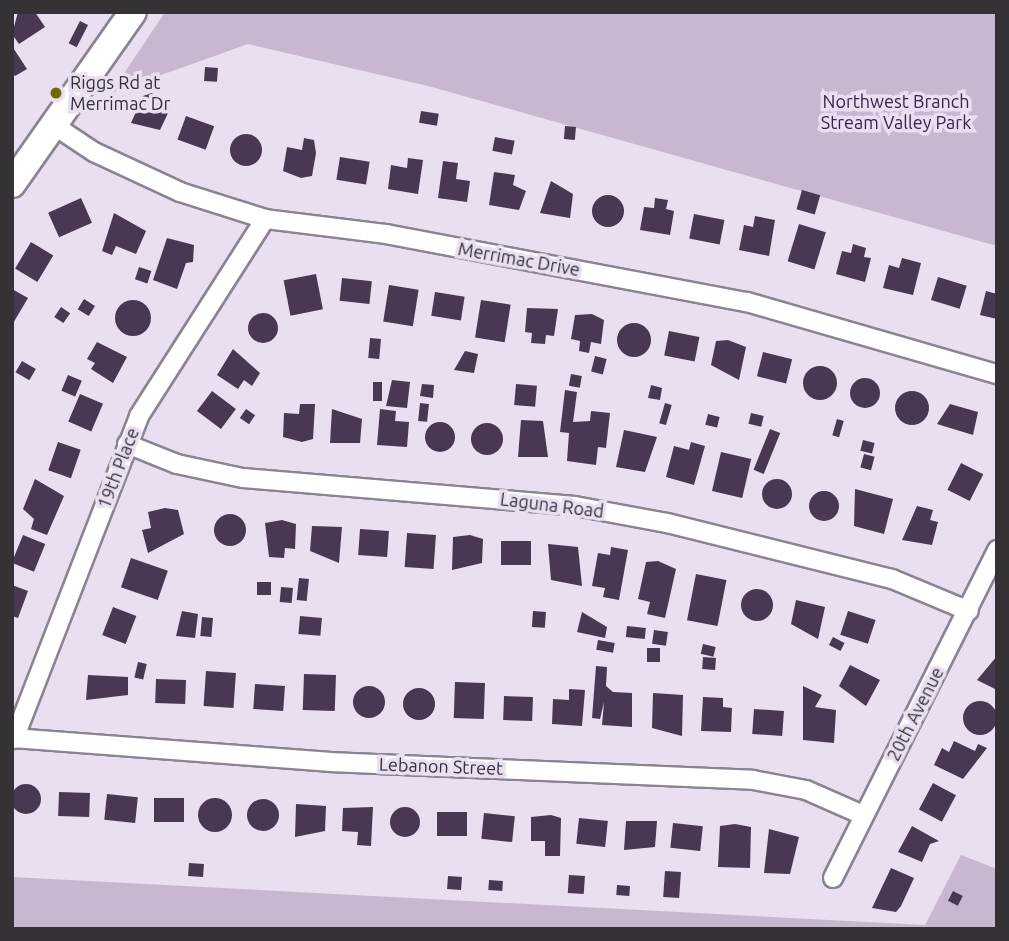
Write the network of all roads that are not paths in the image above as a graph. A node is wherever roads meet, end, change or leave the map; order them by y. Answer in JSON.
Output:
{"nodes":[{"id":1,"x":133,"y":12,"type":"edge"},
{"id":2,"x":52,"y":124,"type":"junction"},
{"id":3,"x":12,"y":184,"type":"edge"},
{"id":4,"x":265,"y":219,"type":"junction"},
{"id":5,"x":997,"y":374,"type":"edge"},
{"id":6,"x":127,"y":444,"type":"junction"},
{"id":7,"x":997,"y":550,"type":"edge"},
{"id":8,"x":969,"y":611,"type":"junction"},
{"id":9,"x":13,"y":738,"type":"edge"},
{"id":10,"x":863,"y":815,"type":"junction"},
{"id":11,"x":833,"y":878,"type":"dead end"}],
"edges":[{"from":1,"to":2,"type":"main road"},
{"from":2,"to":3,"type":"main road"},
{"from":2,"to":4,"type":"street","name":"Merrimac Drive"},
{"from":4,"to":5,"type":"street","name":"Merrimac Drive"},
{"from":4,"to":6,"type":"street","name":"19th Place"},
{"from":6,"to":8,"type":"street","name":"Laguna Road"},
{"from":6,"to":9,"type":"street","name":"19th Place"},
{"from":7,"to":8,"type":"street","name":"20th Avenue"},
{"from":8,"to":10,"type":"street","name":"20th Avenue"},
{"from":9,"to":10,"type":"street","name":"Lebanon Street"},
{"from":10,"to":11,"type":"street","name":"20th Avenue"}]}
